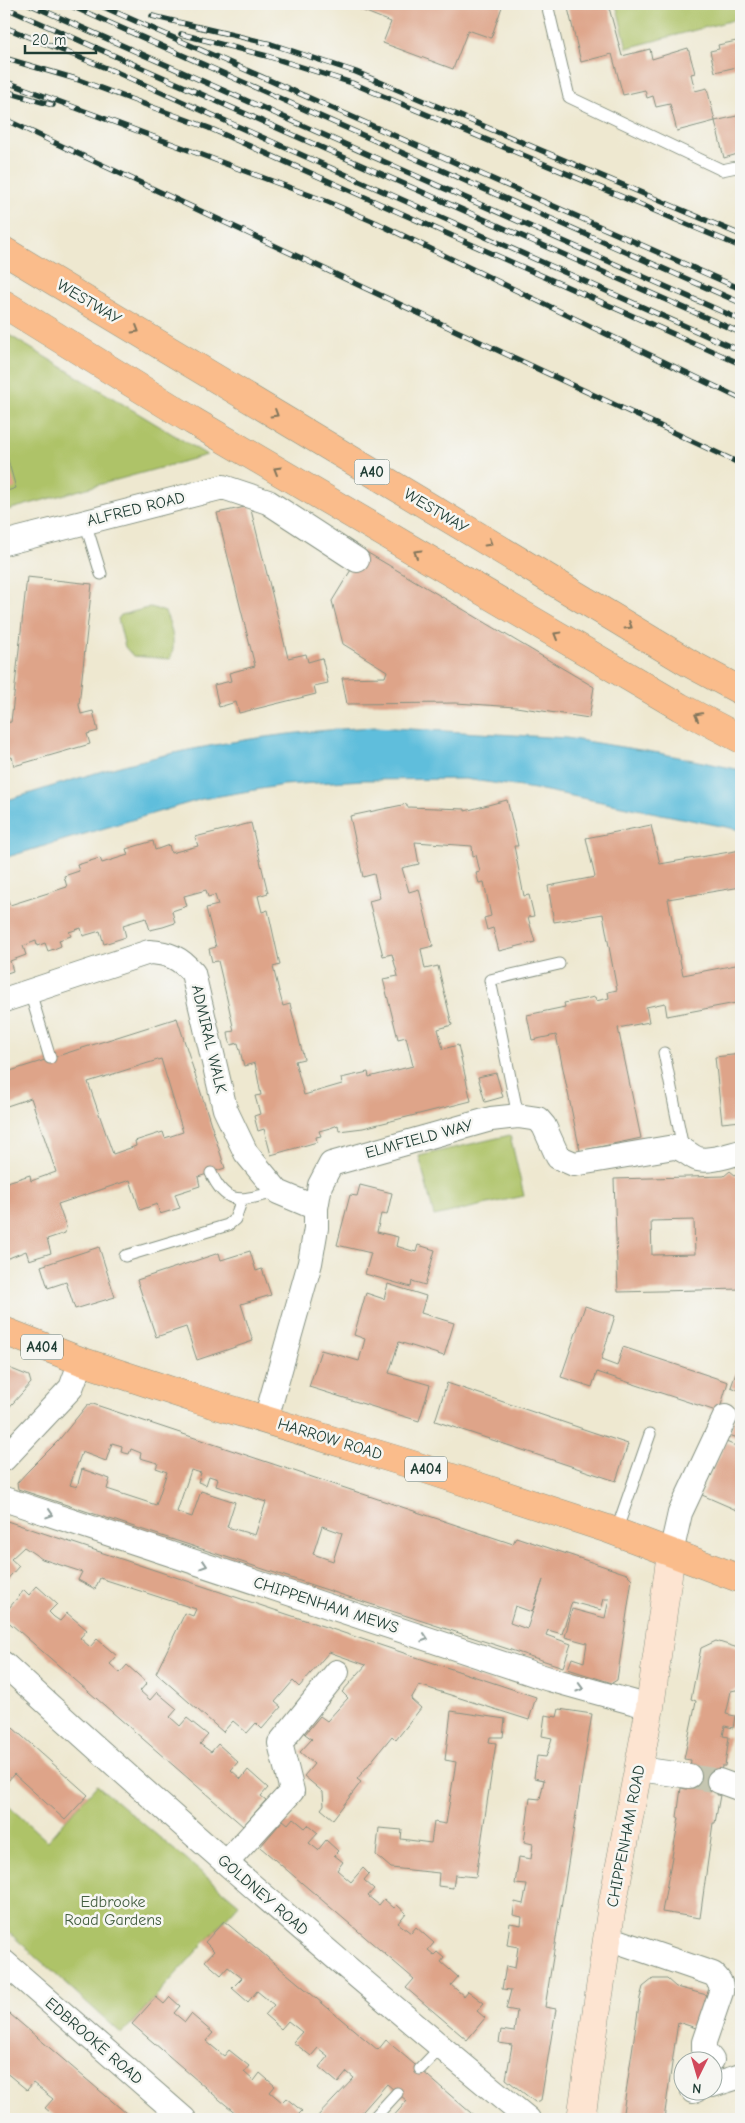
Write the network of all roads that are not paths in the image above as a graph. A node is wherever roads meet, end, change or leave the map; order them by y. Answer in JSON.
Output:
{"nodes":[{"id":1,"x":547,"y":4,"type":"edge"},
{"id":2,"x":741,"y":166,"type":"edge"},
{"id":3,"x":4,"y":251,"type":"edge"},
{"id":4,"x":4,"y":304,"type":"edge"},
{"id":5,"x":86,"y":522,"type":"junction"},
{"id":6,"x":4,"y":543,"type":"edge"},
{"id":7,"x":357,"y":560,"type":"dead end"},
{"id":8,"x":101,"y":574,"type":"dead end"},
{"id":9,"x":741,"y":691,"type":"edge"},
{"id":10,"x":741,"y":739,"type":"edge"},
{"id":11,"x":559,"y":964,"type":"dead end"},
{"id":12,"x":30,"y":992,"type":"junction"},
{"id":13,"x":4,"y":1000,"type":"edge"},
{"id":14,"x":664,"y":1053,"type":"dead end"},
{"id":15,"x":50,"y":1058,"type":"dead end"},
{"id":16,"x":518,"y":1116,"type":"junction"},
{"id":17,"x":683,"y":1148,"type":"junction"},
{"id":18,"x":741,"y":1152,"type":"edge"},
{"id":19,"x":211,"y":1173,"type":"dead end"},
{"id":20,"x":278,"y":1192,"type":"junction"},
{"id":21,"x":242,"y":1199,"type":"junction"},
{"id":22,"x":316,"y":1208,"type":"junction"},
{"id":23,"x":126,"y":1256,"type":"dead end"},
{"id":24,"x":4,"y":1331,"type":"edge"},
{"id":25,"x":81,"y":1361,"type":"junction"},
{"id":26,"x":725,"y":1417,"type":"dead end"},
{"id":27,"x":266,"y":1419,"type":"junction"},
{"id":28,"x":650,"y":1434,"type":"dead end"},
{"id":29,"x":4,"y":1459,"type":"edge"},
{"id":30,"x":4,"y":1499,"type":"edge"},
{"id":31,"x":616,"y":1532,"type":"junction"},
{"id":32,"x":671,"y":1553,"type":"junction"},
{"id":33,"x":741,"y":1579,"type":"edge"},
{"id":34,"x":4,"y":1664,"type":"edge"},
{"id":35,"x":337,"y":1672,"type":"dead end"},
{"id":36,"x":650,"y":1707,"type":"junction"},
{"id":37,"x":639,"y":1769,"type":"junction"},
{"id":38,"x":689,"y":1776,"type":"tunnel mouth"},
{"id":39,"x":226,"y":1863,"type":"junction"},
{"id":40,"x":608,"y":1938,"type":"junction"},
{"id":41,"x":4,"y":1962,"type":"edge"},
{"id":42,"x":441,"y":2048,"type":"junction"},
{"id":43,"x":704,"y":2050,"type":"edge"},
{"id":44,"x":420,"y":2069,"type":"dead end"},
{"id":45,"x":397,"y":2093,"type":"dead end"},
{"id":46,"x":184,"y":2119,"type":"edge"},
{"id":47,"x":373,"y":2119,"type":"edge"},
{"id":48,"x":528,"y":2119,"type":"edge"},
{"id":49,"x":581,"y":2119,"type":"edge"}],
"edges":[{"from":1,"to":2,"type":"lane"},
{"from":3,"to":9,"type":"main road","name":"WESTWAY","number":"A40","one_way":true},
{"from":10,"to":4,"type":"main road","one_way":true},
{"from":5,"to":6,"type":"street","name":"ALFRED ROAD"},
{"from":5,"to":7,"type":"street","name":"ALFRED ROAD"},
{"from":5,"to":8,"type":"lane"},
{"from":11,"to":16,"type":"lane"},
{"from":12,"to":13,"type":"street","name":"ADMIRAL WALK"},
{"from":12,"to":15,"type":"lane"},
{"from":12,"to":20,"type":"street","name":"ADMIRAL WALK"},
{"from":14,"to":17,"type":"lane"},
{"from":16,"to":17,"type":"street","name":"ELMFIELD WAY"},
{"from":16,"to":22,"type":"street","name":"ELMFIELD WAY"},
{"from":17,"to":18,"type":"street"},
{"from":19,"to":21,"type":"lane"},
{"from":20,"to":21,"type":"lane"},
{"from":20,"to":22,"type":"street","name":"ADMIRAL WALK"},
{"from":21,"to":23,"type":"lane"},
{"from":22,"to":27,"type":"street","name":"ELMFIELD WAY"},
{"from":24,"to":25,"type":"main road","name":"HARROW ROAD","number":"A404"},
{"from":25,"to":27,"type":"main road","name":"HARROW ROAD","number":"A404"},
{"from":25,"to":29,"type":"street"},
{"from":26,"to":32,"type":"street"},
{"from":27,"to":31,"type":"main road","name":"HARROW ROAD","number":"A404"},
{"from":28,"to":31,"type":"lane"},
{"from":30,"to":36,"type":"street","name":"CHIPPENHAM MEWS","one_way":true},
{"from":31,"to":32,"type":"main road","name":"HARROW ROAD","number":"A404"},
{"from":32,"to":33,"type":"main road","name":"HARROW ROAD","number":"A404"},
{"from":32,"to":36,"type":"street","name":"CHIPPENHAM ROAD"},
{"from":34,"to":39,"type":"street","name":"GOLDNEY ROAD"},
{"from":35,"to":39,"type":"street"},
{"from":36,"to":37,"type":"street","name":"CHIPPENHAM ROAD"},
{"from":37,"to":38,"type":"street"},
{"from":37,"to":40,"type":"street","name":"CHIPPENHAM ROAD"},
{"from":39,"to":42,"type":"street","name":"GOLDNEY ROAD"},
{"from":40,"to":43,"type":"street"},
{"from":40,"to":49,"type":"street","name":"CHIPPENHAM ROAD"},
{"from":41,"to":46,"type":"street","name":"EDBROOKE ROAD"},
{"from":42,"to":44,"type":"lane"},
{"from":42,"to":48,"type":"street","name":"GOLDNEY ROAD"},
{"from":45,"to":47,"type":"lane"}]}
